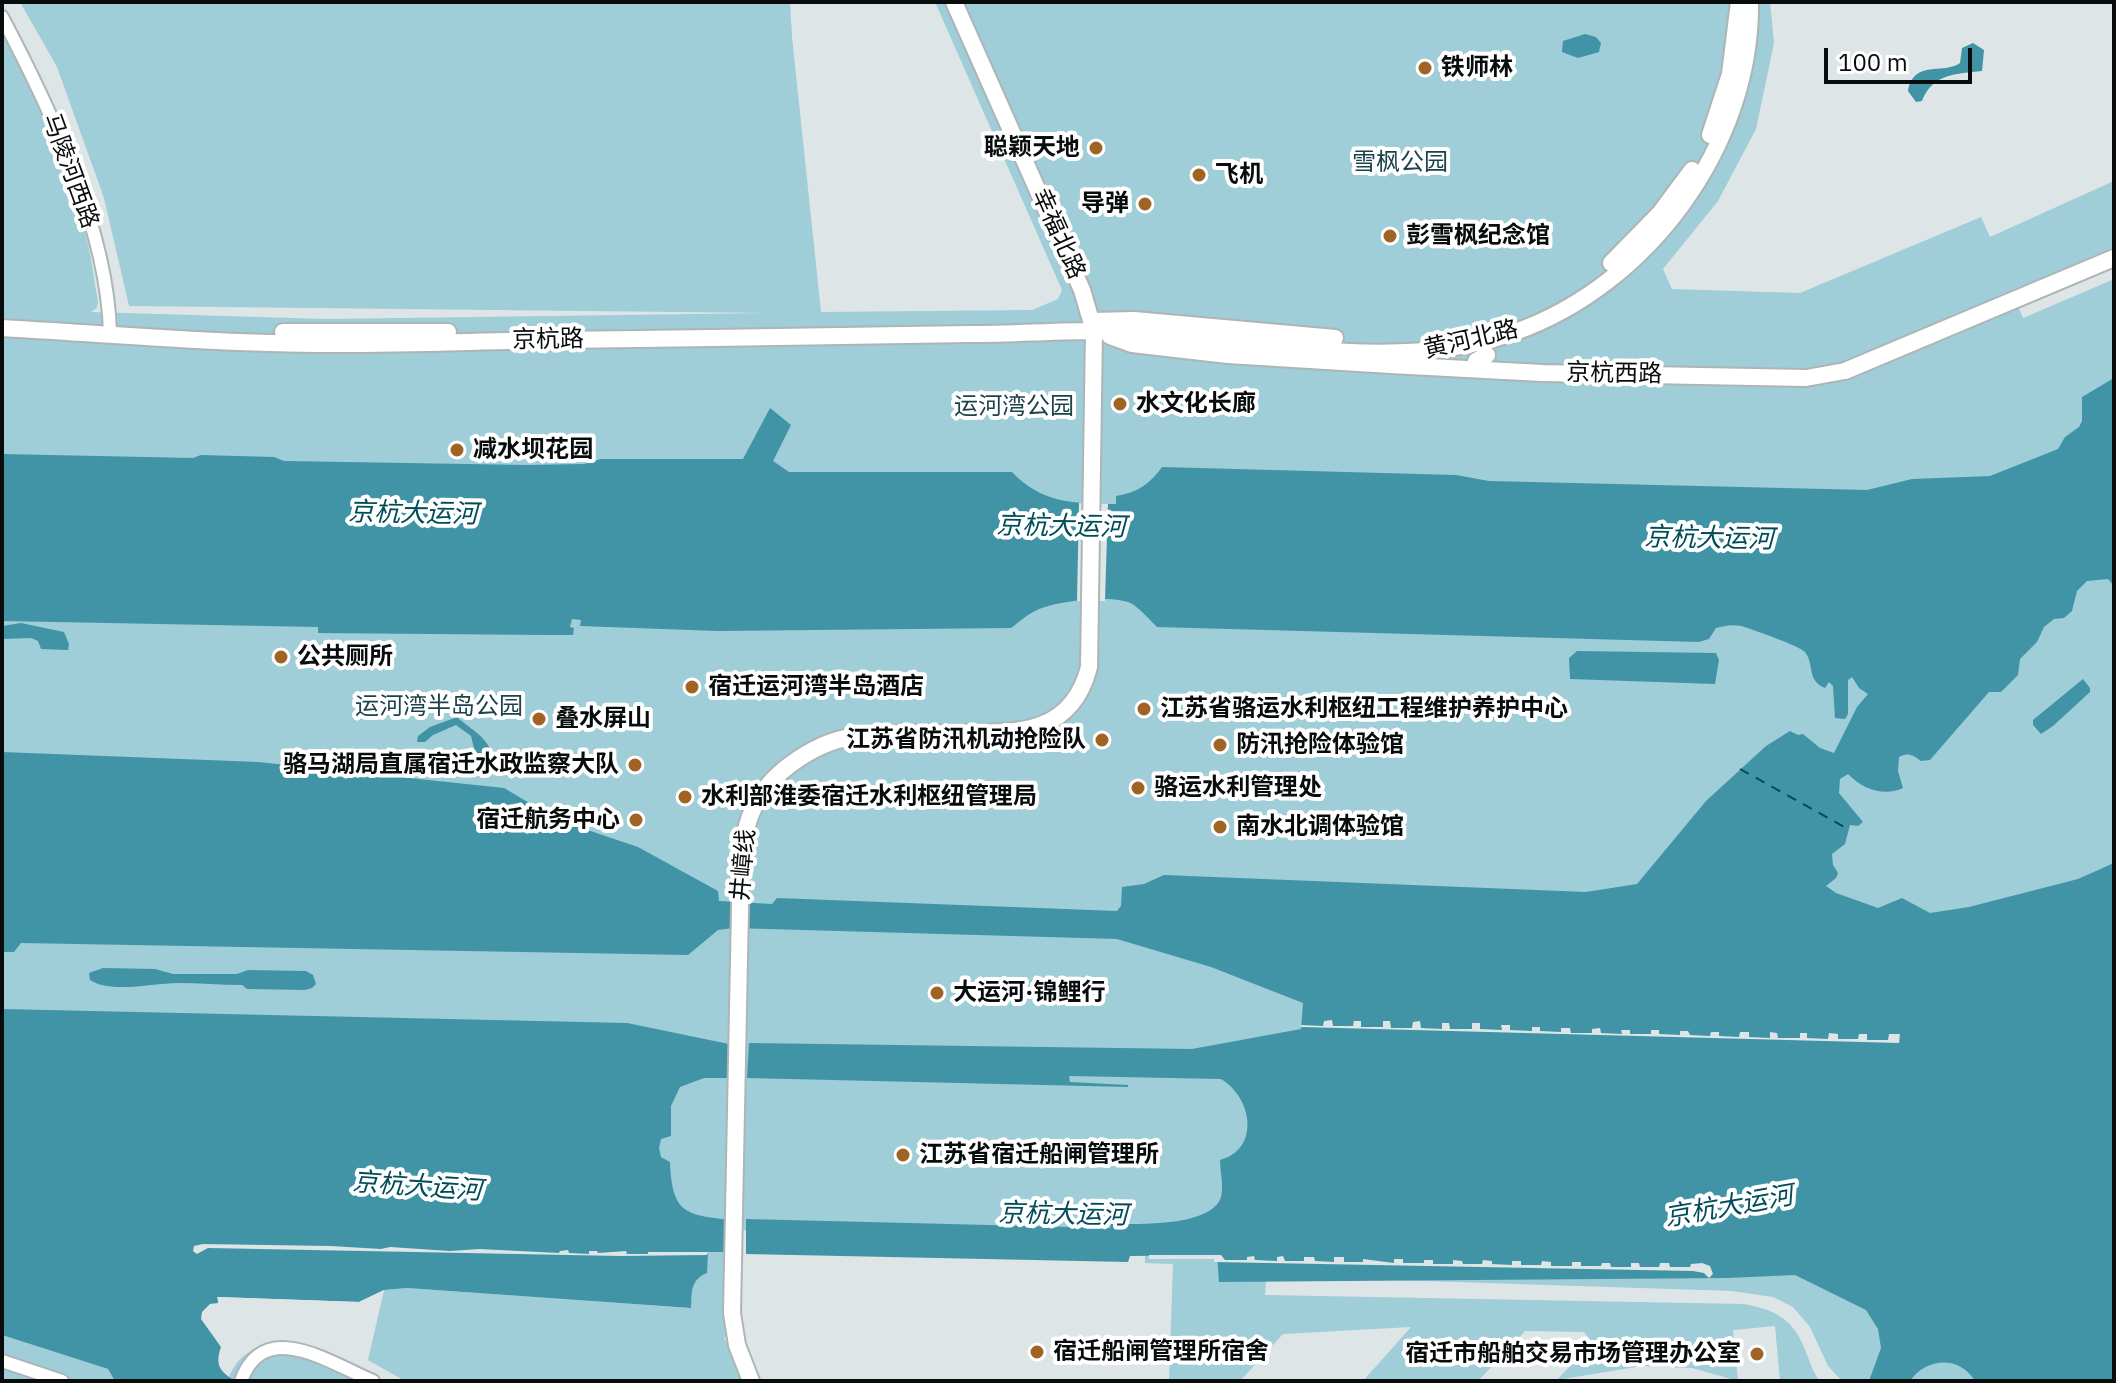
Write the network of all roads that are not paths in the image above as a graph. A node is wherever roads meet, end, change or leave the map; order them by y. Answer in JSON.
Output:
{"nodes":[{"id":1,"x":954,"y":2,"type":"edge"},
{"id":2,"x":1739,"y":2,"type":"edge"},
{"id":3,"x":1750,"y":2,"type":"edge"},
{"id":4,"x":2,"y":17,"type":"edge"},
{"id":5,"x":2114,"y":258,"type":"edge"},
{"id":6,"x":2,"y":325,"type":"edge"},
{"id":7,"x":1093,"y":326,"type":"junction"},
{"id":8,"x":110,"y":330,"type":"junction"},
{"id":9,"x":1092,"y":480,"type":"joint"},
{"id":10,"x":2,"y":1361,"type":"edge"},
{"id":11,"x":242,"y":1379,"type":"edge"},
{"id":12,"x":62,"y":1381,"type":"edge"},
{"id":13,"x":373,"y":1381,"type":"edge"},
{"id":14,"x":751,"y":1381,"type":"edge"}],
"edges":[{"from":1,"to":7,"type":"main road","name":"幸福北路"},
{"from":2,"to":7,"type":"main road","name":"黄河北路"},
{"from":3,"to":7,"type":"main road","name":"黄河北路"},
{"from":4,"to":8,"type":"street","name":"马陵河西路"},
{"from":5,"to":7,"type":"main road","name":"京杭西路"},
{"from":6,"to":8,"type":"main road","name":"京杭路"},
{"from":7,"to":8,"type":"main road","name":"京杭路"},
{"from":7,"to":9,"type":"main road","name":"幸福北路"},
{"from":9,"to":14,"type":"main road","name":"井嶂线"},
{"from":10,"to":12,"type":"street"},
{"from":11,"to":13,"type":"street"}]}
